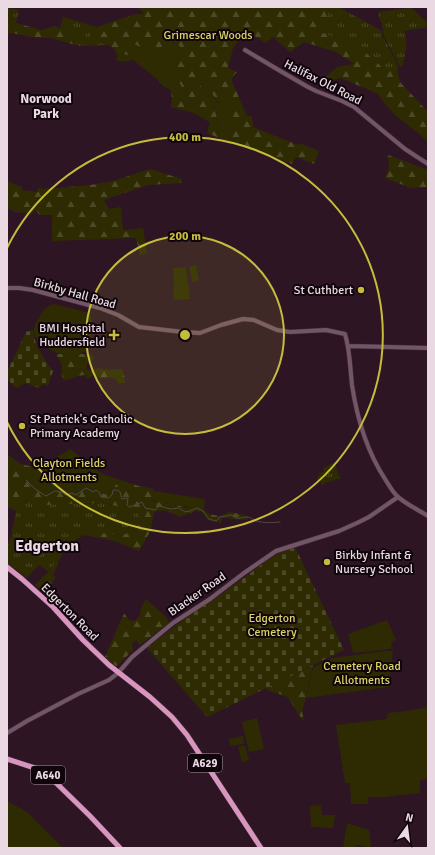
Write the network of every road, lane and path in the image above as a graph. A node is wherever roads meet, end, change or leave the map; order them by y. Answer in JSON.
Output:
{"nodes":[{"id":1,"x":245,"y":50,"type":"dead end"},
{"id":2,"x":428,"y":164,"type":"edge"},
{"id":3,"x":7,"y":288,"type":"edge"},
{"id":4,"x":349,"y":346,"type":"junction"},
{"id":5,"x":428,"y":348,"type":"edge"},
{"id":6,"x":398,"y":497,"type":"junction"},
{"id":7,"x":428,"y":516,"type":"edge"},
{"id":8,"x":7,"y":567,"type":"edge"},
{"id":9,"x":118,"y":672,"type":"junction"},
{"id":10,"x":7,"y":733,"type":"edge"},
{"id":11,"x":7,"y":759,"type":"edge"},
{"id":12,"x":120,"y":848,"type":"edge"},
{"id":13,"x":261,"y":848,"type":"edge"}],
"edges":[{"from":1,"to":2,"type":"street","name":"Halifax Old Road"},
{"from":3,"to":4,"type":"street","name":"Birkby Hall Road"},
{"from":4,"to":5,"type":"street"},
{"from":4,"to":6,"type":"street"},
{"from":6,"to":7,"type":"street"},
{"from":6,"to":9,"type":"street","name":"Blacker Road"},
{"from":8,"to":9,"type":"highway","name":"Edgerton Road","number":"A629"},
{"from":9,"to":10,"type":"street","name":"Blacker Road"},
{"from":9,"to":13,"type":"highway","number":"A629"},
{"from":11,"to":12,"type":"highway","number":"A640"}]}
